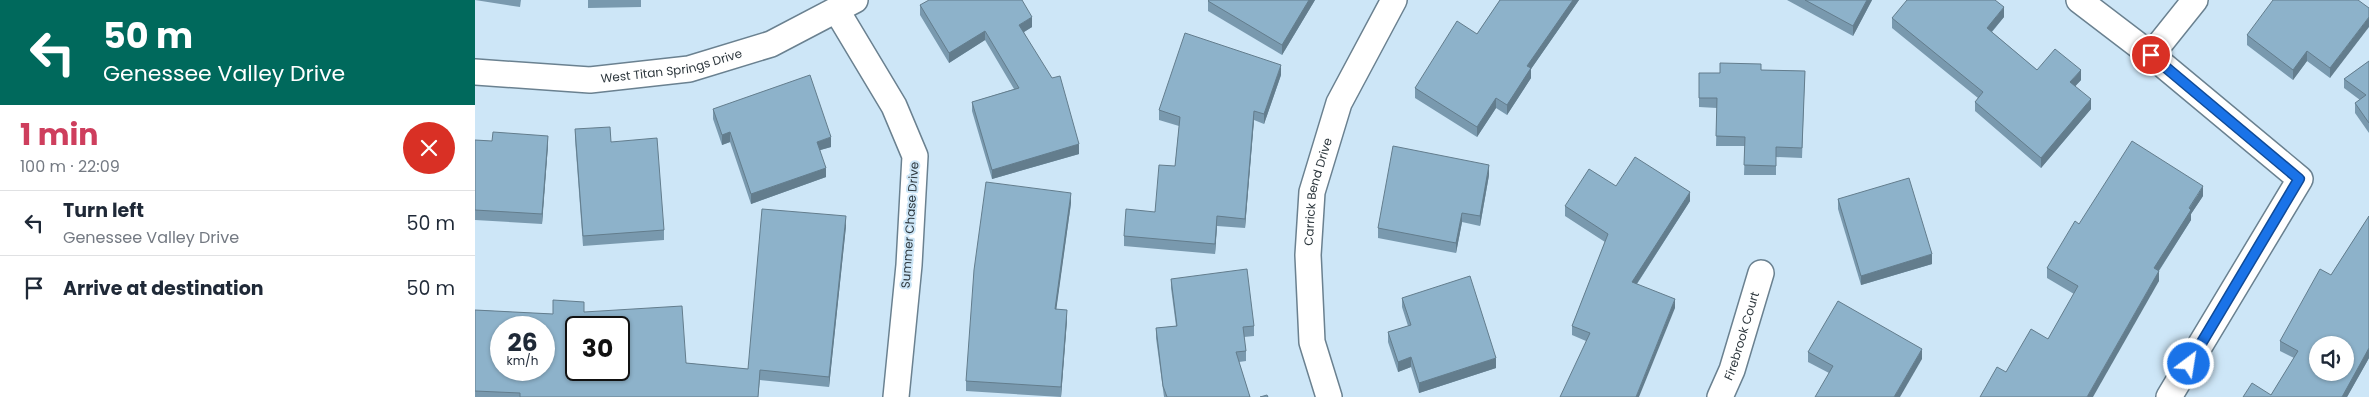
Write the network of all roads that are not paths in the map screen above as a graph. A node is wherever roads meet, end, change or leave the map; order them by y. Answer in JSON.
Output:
{"nodes":[{"id":1,"x":1394,"y":0,"type":"edge"},
{"id":2,"x":2079,"y":0,"type":"edge"},
{"id":3,"x":2195,"y":0,"type":"edge"},
{"id":4,"x":846,"y":6,"type":"edge"},
{"id":5,"x":2151,"y":55,"type":"junction"},
{"id":6,"x":475,"y":72,"type":"edge"},
{"id":7,"x":1761,"y":273,"type":"dead end"},
{"id":8,"x":896,"y":397,"type":"edge"},
{"id":9,"x":1329,"y":397,"type":"edge"},
{"id":10,"x":1720,"y":397,"type":"edge"},
{"id":11,"x":2169,"y":397,"type":"edge"}],
"edges":[{"from":1,"to":9,"type":"street","name":"Carrick Bend Drive"},
{"from":2,"to":5,"type":"street"},
{"from":3,"to":5,"type":"street"},
{"from":4,"to":6,"type":"street","name":"West Titan Springs Drive"},
{"from":4,"to":8,"type":"street","name":"Summer Chase Drive"},
{"from":5,"to":11,"type":"street"},
{"from":7,"to":10,"type":"street","name":"Firebrook Court"}]}
